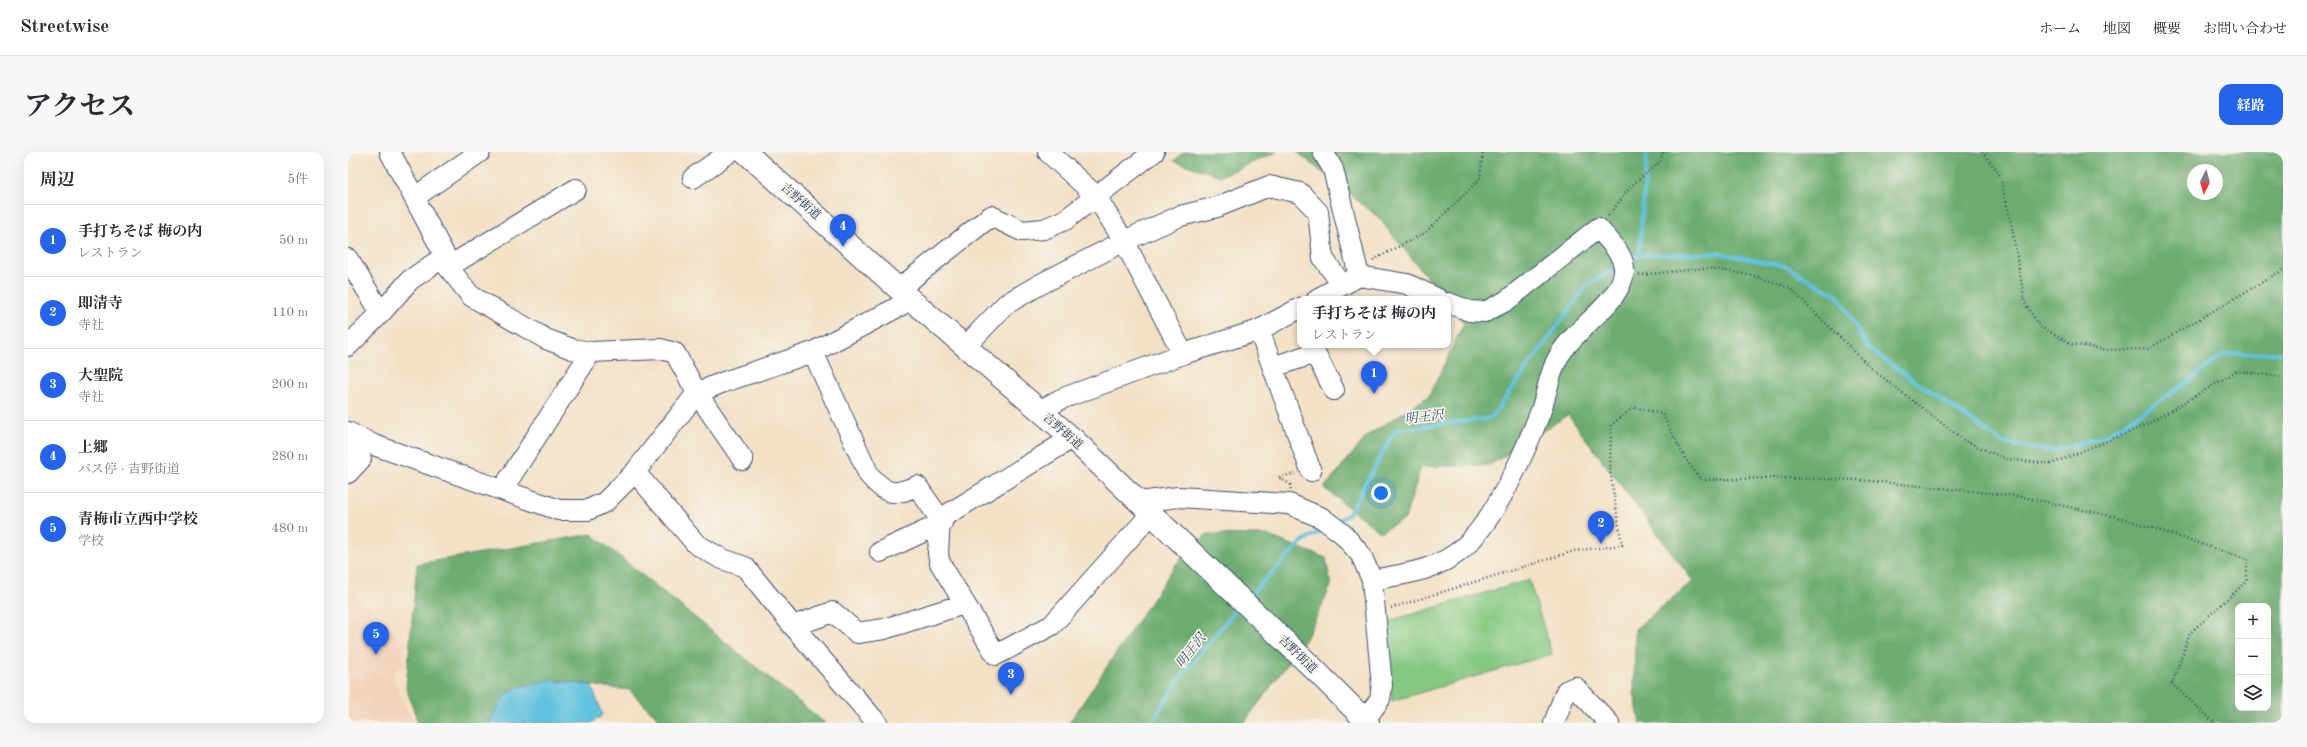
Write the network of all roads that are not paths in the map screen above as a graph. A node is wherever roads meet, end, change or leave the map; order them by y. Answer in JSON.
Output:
{"nodes":[{"id":1,"x":390,"y":152,"type":"edge"},
{"id":2,"x":480,"y":152,"type":"edge"},
{"id":3,"x":742,"y":152,"type":"edge"},
{"id":4,"x":1048,"y":152,"type":"edge"},
{"id":5,"x":1154,"y":152,"type":"edge"},
{"id":6,"x":1323,"y":152,"type":"edge"},
{"id":7,"x":693,"y":178,"type":"dead end"},
{"id":8,"x":576,"y":189,"type":"dead end"},
{"id":9,"x":1095,"y":195,"type":"junction"},
{"id":10,"x":415,"y":197,"type":"junction"},
{"id":11,"x":1124,"y":241,"type":"junction"},
{"id":12,"x":348,"y":259,"type":"edge"},
{"id":13,"x":446,"y":261,"type":"junction"},
{"id":14,"x":1351,"y":281,"type":"junction"},
{"id":15,"x":905,"y":294,"type":"junction"},
{"id":16,"x":1323,"y":296,"type":"edge"},
{"id":17,"x":1432,"y":296,"type":"edge"},
{"id":18,"x":1451,"y":304,"type":"edge"},
{"id":19,"x":1297,"y":310,"type":"edge"},
{"id":20,"x":381,"y":313,"type":"junction"},
{"id":21,"x":1259,"y":330,"type":"junction"},
{"id":22,"x":348,"y":346,"type":"edge"},
{"id":23,"x":966,"y":346,"type":"junction"},
{"id":24,"x":591,"y":352,"type":"junction"},
{"id":25,"x":813,"y":352,"type":"junction"},
{"id":26,"x":1183,"y":354,"type":"junction"},
{"id":27,"x":1273,"y":367,"type":"junction"},
{"id":28,"x":1334,"y":390,"type":"dead end"},
{"id":29,"x":697,"y":394,"type":"junction"},
{"id":30,"x":1040,"y":411,"type":"junction"},
{"id":31,"x":348,"y":432,"type":"edge"},
{"id":32,"x":1072,"y":438,"type":"junction"},
{"id":33,"x":361,"y":450,"type":"edge"},
{"id":34,"x":743,"y":460,"type":"dead end"},
{"id":35,"x":1311,"y":471,"type":"road end"},
{"id":36,"x":635,"y":472,"type":"junction"},
{"id":37,"x":348,"y":473,"type":"edge"},
{"id":38,"x":502,"y":490,"type":"junction"},
{"id":39,"x":1146,"y":507,"type":"junction"},
{"id":40,"x":941,"y":521,"type":"junction"},
{"id":41,"x":880,"y":552,"type":"dead end"},
{"id":42,"x":1372,"y":580,"type":"junction"},
{"id":43,"x":964,"y":604,"type":"junction"},
{"id":44,"x":793,"y":626,"type":"junction"},
{"id":45,"x":1366,"y":721,"type":"edge"},
{"id":46,"x":877,"y":723,"type":"edge"},
{"id":47,"x":1554,"y":723,"type":"edge"},
{"id":48,"x":1609,"y":723,"type":"edge"}],
"edges":[{"from":1,"to":10,"type":"street"},
{"from":2,"to":10,"type":"street"},
{"from":3,"to":7,"type":"street"},
{"from":3,"to":15,"type":"main road","name":"吉野街道"},
{"from":4,"to":9,"type":"street"},
{"from":5,"to":9,"type":"street"},
{"from":6,"to":14,"type":"street"},
{"from":8,"to":13,"type":"street"},
{"from":9,"to":11,"type":"street"},
{"from":9,"to":15,"type":"street"},
{"from":10,"to":13,"type":"street"},
{"from":11,"to":14,"type":"street"},
{"from":11,"to":23,"type":"street"},
{"from":11,"to":26,"type":"street"},
{"from":12,"to":20,"type":"street"},
{"from":13,"to":20,"type":"street"},
{"from":13,"to":24,"type":"street"},
{"from":14,"to":16,"type":"street"},
{"from":14,"to":17,"type":"street"},
{"from":15,"to":23,"type":"main road","name":"吉野街道"},
{"from":15,"to":25,"type":"street"},
{"from":18,"to":42,"type":"street"},
{"from":19,"to":21,"type":"street"},
{"from":20,"to":22,"type":"street"},
{"from":21,"to":26,"type":"street"},
{"from":21,"to":27,"type":"street"},
{"from":23,"to":30,"type":"main road","name":"吉野街道"},
{"from":24,"to":29,"type":"street"},
{"from":24,"to":38,"type":"street"},
{"from":25,"to":29,"type":"street"},
{"from":25,"to":40,"type":"street"},
{"from":26,"to":30,"type":"street"},
{"from":27,"to":28,"type":"street"},
{"from":27,"to":35,"type":"street"},
{"from":29,"to":34,"type":"street"},
{"from":29,"to":36,"type":"street"},
{"from":30,"to":32,"type":"main road","name":"吉野街道"},
{"from":31,"to":33,"type":"street"},
{"from":32,"to":39,"type":"main road","name":"吉野街道"},
{"from":32,"to":40,"type":"street"},
{"from":33,"to":37,"type":"street"},
{"from":33,"to":38,"type":"street"},
{"from":36,"to":38,"type":"street"},
{"from":36,"to":44,"type":"street"},
{"from":39,"to":42,"type":"street"},
{"from":39,"to":43,"type":"street"},
{"from":39,"to":45,"type":"main road","name":"吉野街道"},
{"from":40,"to":41,"type":"street"},
{"from":40,"to":43,"type":"street"},
{"from":42,"to":45,"type":"street"},
{"from":43,"to":44,"type":"street"},
{"from":44,"to":46,"type":"street"},
{"from":47,"to":48,"type":"street"}]}
